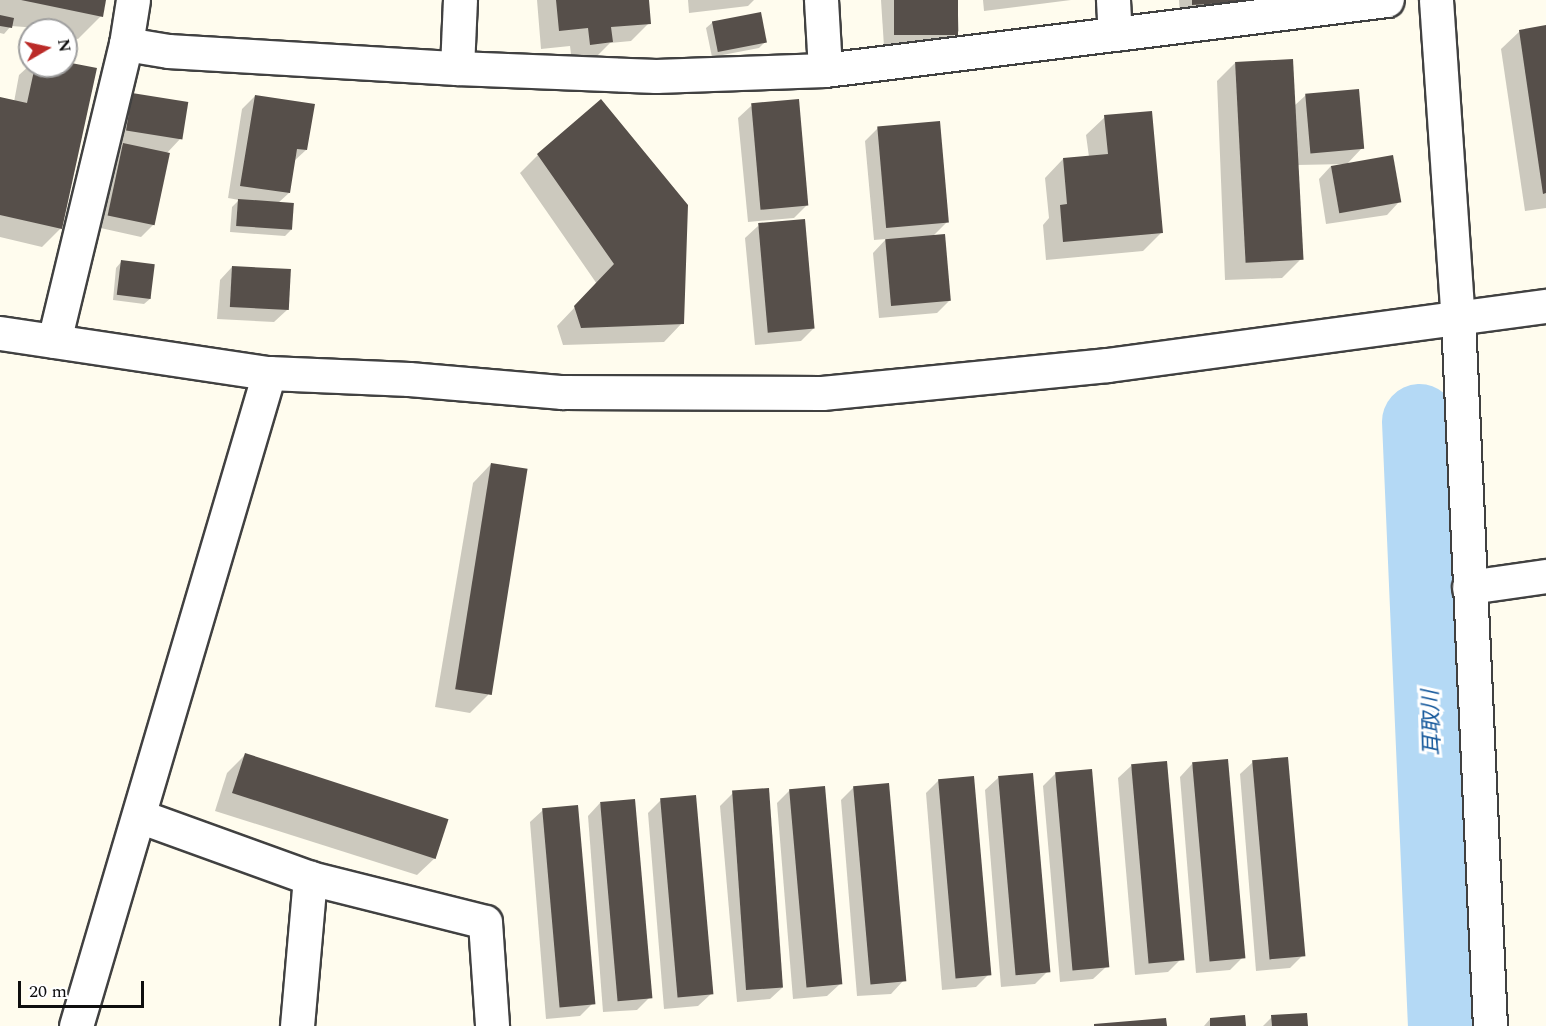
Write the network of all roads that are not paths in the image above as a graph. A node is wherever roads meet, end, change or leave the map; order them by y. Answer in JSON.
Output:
{"nodes":[{"id":1,"x":133,"y":0,"type":"edge"},
{"id":2,"x":460,"y":0,"type":"edge"},
{"id":3,"x":821,"y":0,"type":"edge"},
{"id":4,"x":1113,"y":0,"type":"edge"},
{"id":5,"x":1387,"y":0,"type":"edge"},
{"id":6,"x":1436,"y":0,"type":"edge"},
{"id":7,"x":1115,"y":34,"type":"junction"},
{"id":8,"x":126,"y":45,"type":"junction"},
{"id":9,"x":457,"y":68,"type":"junction"},
{"id":10,"x":825,"y":70,"type":"junction"},
{"id":11,"x":1546,"y":306,"type":"edge"},
{"id":12,"x":1458,"y":319,"type":"junction"},
{"id":13,"x":0,"y":333,"type":"edge"},
{"id":14,"x":54,"y":341,"type":"junction"},
{"id":15,"x":269,"y":373,"type":"junction"},
{"id":16,"x":1546,"y":576,"type":"edge"},
{"id":17,"x":1469,"y":587,"type":"junction"},
{"id":18,"x":140,"y":816,"type":"junction"},
{"id":19,"x":310,"y":878,"type":"junction"},
{"id":20,"x":76,"y":1026,"type":"edge"},
{"id":21,"x":297,"y":1026,"type":"edge"},
{"id":22,"x":492,"y":1026,"type":"edge"},
{"id":23,"x":1490,"y":1026,"type":"edge"}],
"edges":[{"from":1,"to":8,"type":"street"},
{"from":2,"to":9,"type":"street"},
{"from":3,"to":10,"type":"street"},
{"from":4,"to":7,"type":"street"},
{"from":5,"to":7,"type":"street"},
{"from":6,"to":12,"type":"street"},
{"from":7,"to":10,"type":"street"},
{"from":8,"to":9,"type":"street"},
{"from":8,"to":14,"type":"street"},
{"from":9,"to":10,"type":"street"},
{"from":11,"to":12,"type":"street"},
{"from":12,"to":15,"type":"street"},
{"from":12,"to":17,"type":"street"},
{"from":13,"to":14,"type":"street"},
{"from":14,"to":15,"type":"street"},
{"from":15,"to":18,"type":"street"},
{"from":16,"to":17,"type":"street"},
{"from":17,"to":23,"type":"street"},
{"from":18,"to":19,"type":"street"},
{"from":18,"to":20,"type":"street"},
{"from":19,"to":21,"type":"street"},
{"from":19,"to":22,"type":"street"}]}
